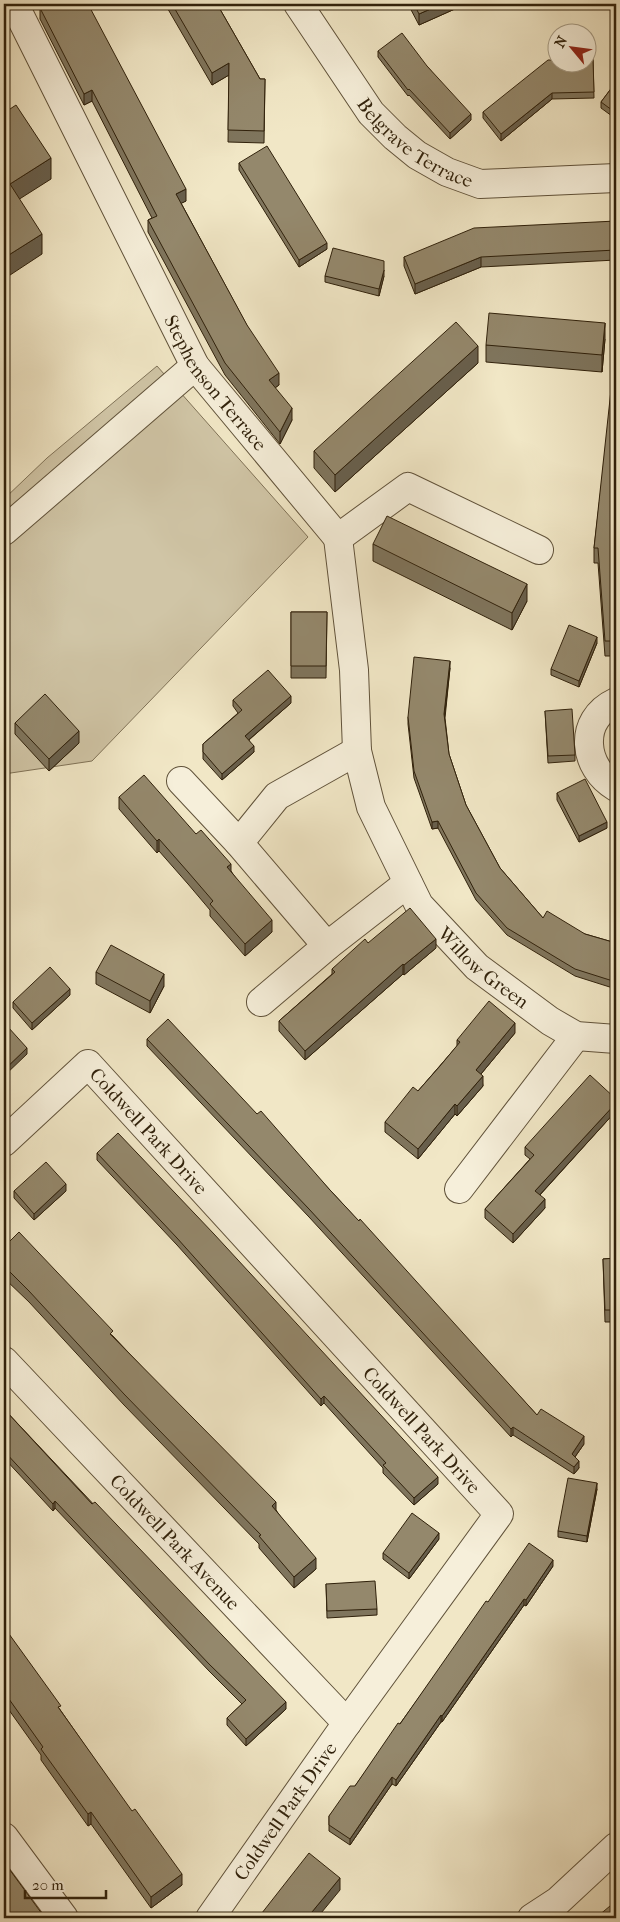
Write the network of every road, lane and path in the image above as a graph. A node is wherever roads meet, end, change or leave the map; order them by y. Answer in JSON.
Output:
{"nodes":[{"id":1,"x":14,"y":4,"type":"edge"},
{"id":2,"x":298,"y":4,"type":"edge"},
{"id":3,"x":616,"y":178,"type":"edge"},
{"id":4,"x":195,"y":366,"type":"junction"},
{"id":5,"x":4,"y":531,"type":"edge"},
{"id":6,"x":338,"y":538,"type":"junction"},
{"id":7,"x":539,"y":550,"type":"dead end"},
{"id":8,"x":616,"y":702,"type":"edge"},
{"id":9,"x":357,"y":751,"type":"junction"},
{"id":10,"x":181,"y":781,"type":"dead end"},
{"id":11,"x":616,"y":788,"type":"edge"},
{"id":12,"x":239,"y":843,"type":"junction"},
{"id":13,"x":408,"y":883,"type":"junction"},
{"id":14,"x":327,"y":946,"type":"junction"},
{"id":15,"x":262,"y":1002,"type":"dead end"},
{"id":16,"x":576,"y":1036,"type":"junction"},
{"id":17,"x":616,"y":1039,"type":"edge"},
{"id":18,"x":4,"y":1142,"type":"edge"},
{"id":19,"x":459,"y":1189,"type":"dead end"},
{"id":20,"x":4,"y":1361,"type":"edge"},
{"id":21,"x":347,"y":1723,"type":"junction"},
{"id":22,"x":4,"y":1838,"type":"edge"},
{"id":23,"x":616,"y":1847,"type":"edge"},
{"id":24,"x":64,"y":1918,"type":"edge"},
{"id":25,"x":210,"y":1918,"type":"edge"},
{"id":26,"x":532,"y":1918,"type":"edge"}],
"edges":[{"from":1,"to":4,"type":"street","name":"Stephenson Terrace"},
{"from":2,"to":3,"type":"street","name":"Belgrave Terrace"},
{"from":4,"to":5,"type":"street"},
{"from":4,"to":6,"type":"street","name":"Stephenson Terrace"},
{"from":6,"to":7,"type":"street"},
{"from":6,"to":9,"type":"street","name":"Willow Green"},
{"from":8,"to":11,"type":"street"},
{"from":9,"to":12,"type":"street"},
{"from":9,"to":13,"type":"street","name":"Willow Green"},
{"from":10,"to":12,"type":"street"},
{"from":12,"to":14,"type":"street"},
{"from":13,"to":14,"type":"street"},
{"from":13,"to":16,"type":"street","name":"Willow Green"},
{"from":14,"to":15,"type":"street"},
{"from":16,"to":17,"type":"street","name":"Willow Green"},
{"from":16,"to":19,"type":"street"},
{"from":18,"to":21,"type":"street","name":"Coldwell Park Drive"},
{"from":20,"to":21,"type":"street","name":"Coldwell Park Avenue"},
{"from":21,"to":25,"type":"street","name":"Coldwell Park Drive"},
{"from":22,"to":24,"type":"street"},
{"from":23,"to":26,"type":"street"}]}
